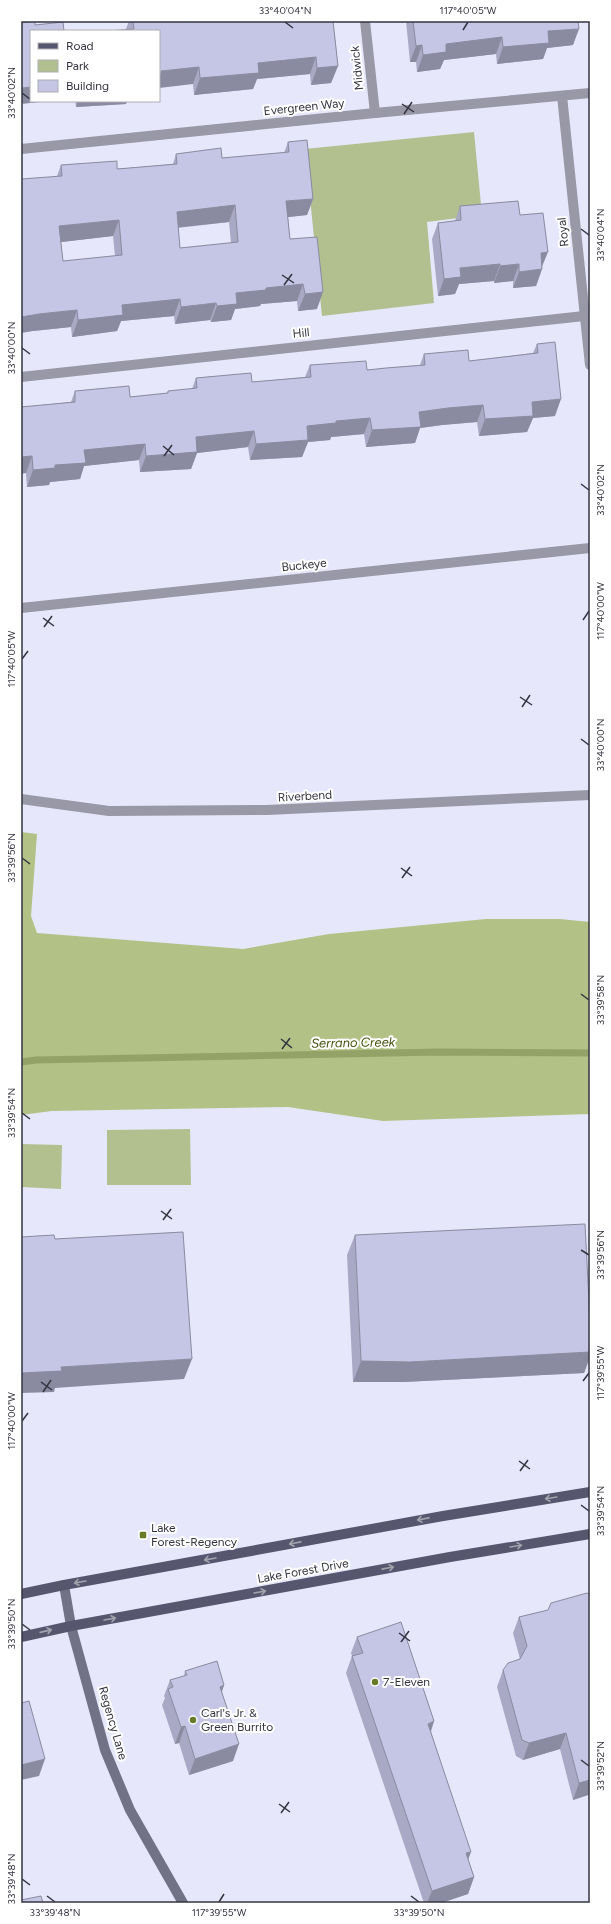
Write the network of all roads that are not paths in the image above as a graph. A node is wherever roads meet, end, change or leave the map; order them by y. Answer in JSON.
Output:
{"nodes":[{"id":1,"x":365,"y":21,"type":"edge"},
{"id":2,"x":590,"y":93,"type":"edge"},
{"id":3,"x":562,"y":96,"type":"junction"},
{"id":4,"x":376,"y":113,"type":"junction"},
{"id":5,"x":21,"y":150,"type":"edge"},
{"id":6,"x":584,"y":316,"type":"junction"},
{"id":7,"x":590,"y":365,"type":"edge"},
{"id":8,"x":21,"y":377,"type":"edge"},
{"id":9,"x":590,"y":548,"type":"edge"},
{"id":10,"x":21,"y":608,"type":"edge"},
{"id":11,"x":590,"y":795,"type":"edge"},
{"id":12,"x":21,"y":799,"type":"edge"},
{"id":13,"x":590,"y":1492,"type":"edge"},
{"id":14,"x":590,"y":1534,"type":"edge"},
{"id":15,"x":64,"y":1584,"type":"junction"},
{"id":16,"x":21,"y":1594,"type":"edge"},
{"id":17,"x":71,"y":1626,"type":"junction"},
{"id":18,"x":21,"y":1637,"type":"edge"},
{"id":19,"x":184,"y":1903,"type":"edge"}],
"edges":[{"from":1,"to":4,"type":"street","name":"Midwick"},
{"from":2,"to":3,"type":"street","name":"Evergreen Way"},
{"from":3,"to":4,"type":"street","name":"Evergreen Way"},
{"from":3,"to":6,"type":"street","name":"Royal"},
{"from":4,"to":5,"type":"street","name":"Evergreen Way"},
{"from":6,"to":7,"type":"street","name":"Royal"},
{"from":6,"to":8,"type":"street","name":"Hill"},
{"from":9,"to":10,"type":"street","name":"Buckeye"},
{"from":11,"to":12,"type":"street","name":"Riverbend"},
{"from":13,"to":15,"type":"main road","one_way":true},
{"from":17,"to":14,"type":"main road","name":"Lake Forest Drive","one_way":true},
{"from":15,"to":16,"type":"main road"},
{"from":15,"to":17,"type":"street","name":"Regency Lane"},
{"from":18,"to":17,"type":"main road","name":"Lake Forest Drive","one_way":true},
{"from":17,"to":19,"type":"street","name":"Regency Lane"}]}
